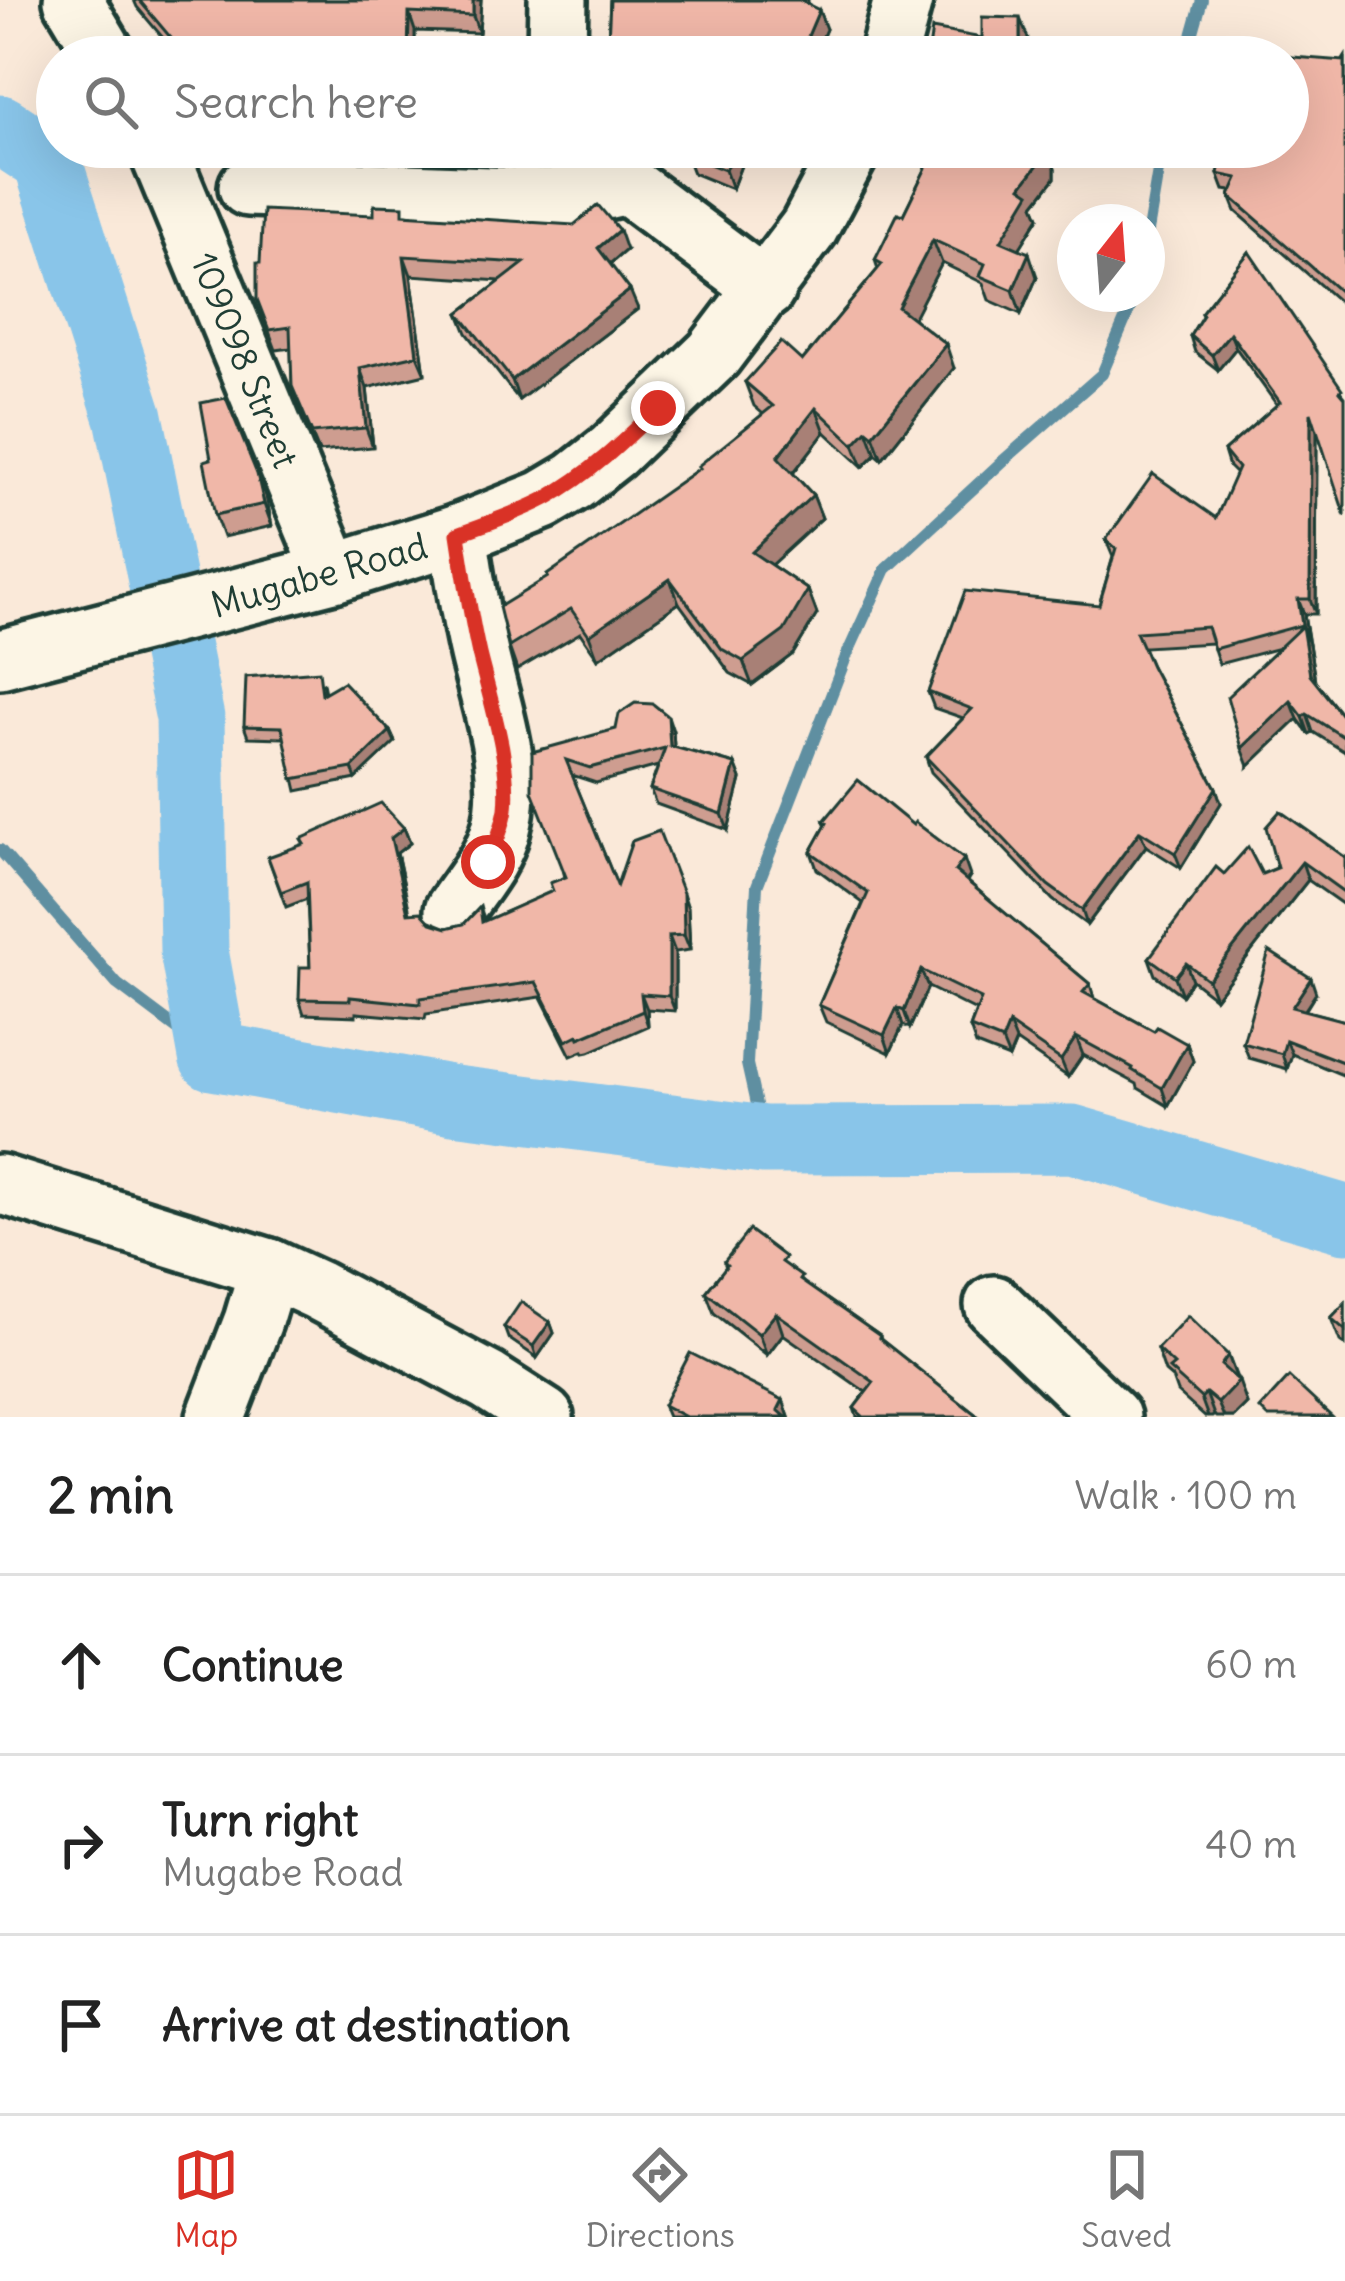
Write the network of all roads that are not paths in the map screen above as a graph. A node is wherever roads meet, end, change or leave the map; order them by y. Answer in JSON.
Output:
{"nodes":[{"id":1,"x":74,"y":0,"type":"edge"},
{"id":2,"x":557,"y":0,"type":"edge"},
{"id":3,"x":903,"y":0,"type":"edge"},
{"id":4,"x":95,"y":36,"type":"edge"},
{"id":5,"x":558,"y":36,"type":"edge"},
{"id":6,"x":894,"y":36,"type":"edge"},
{"id":7,"x":166,"y":168,"type":"edge"},
{"id":8,"x":609,"y":168,"type":"edge"},
{"id":9,"x":614,"y":168,"type":"edge"},
{"id":10,"x":841,"y":168,"type":"edge"},
{"id":11,"x":248,"y":187,"type":"dead end"},
{"id":12,"x":766,"y":289,"type":"junction"},
{"id":13,"x":458,"y":534,"type":"junction"},
{"id":14,"x":333,"y":573,"type":"junction"},
{"id":15,"x":0,"y":659,"type":"edge"},
{"id":16,"x":454,"y":910,"type":"dead end"},
{"id":17,"x":0,"y":1184,"type":"edge"},
{"id":18,"x":269,"y":1268,"type":"junction"},
{"id":19,"x":994,"y":1305,"type":"dead end"},
{"id":20,"x":216,"y":1417,"type":"edge"},
{"id":21,"x":544,"y":1417,"type":"edge"},
{"id":22,"x":1111,"y":1417,"type":"edge"}],
"edges":[{"from":1,"to":4,"type":"street"},
{"from":2,"to":5,"type":"street"},
{"from":3,"to":6,"type":"street"},
{"from":7,"to":14,"type":"street","name":"109098 Street"},
{"from":8,"to":11,"type":"street"},
{"from":9,"to":12,"type":"street"},
{"from":10,"to":12,"type":"street","name":"Mugabe Road"},
{"from":12,"to":13,"type":"street","name":"Mugabe Road"},
{"from":13,"to":14,"type":"street","name":"Mugabe Road"},
{"from":13,"to":16,"type":"street"},
{"from":14,"to":15,"type":"street","name":"Mugabe Road"},
{"from":17,"to":18,"type":"street"},
{"from":18,"to":20,"type":"street"},
{"from":18,"to":21,"type":"street"},
{"from":19,"to":22,"type":"street"}]}
